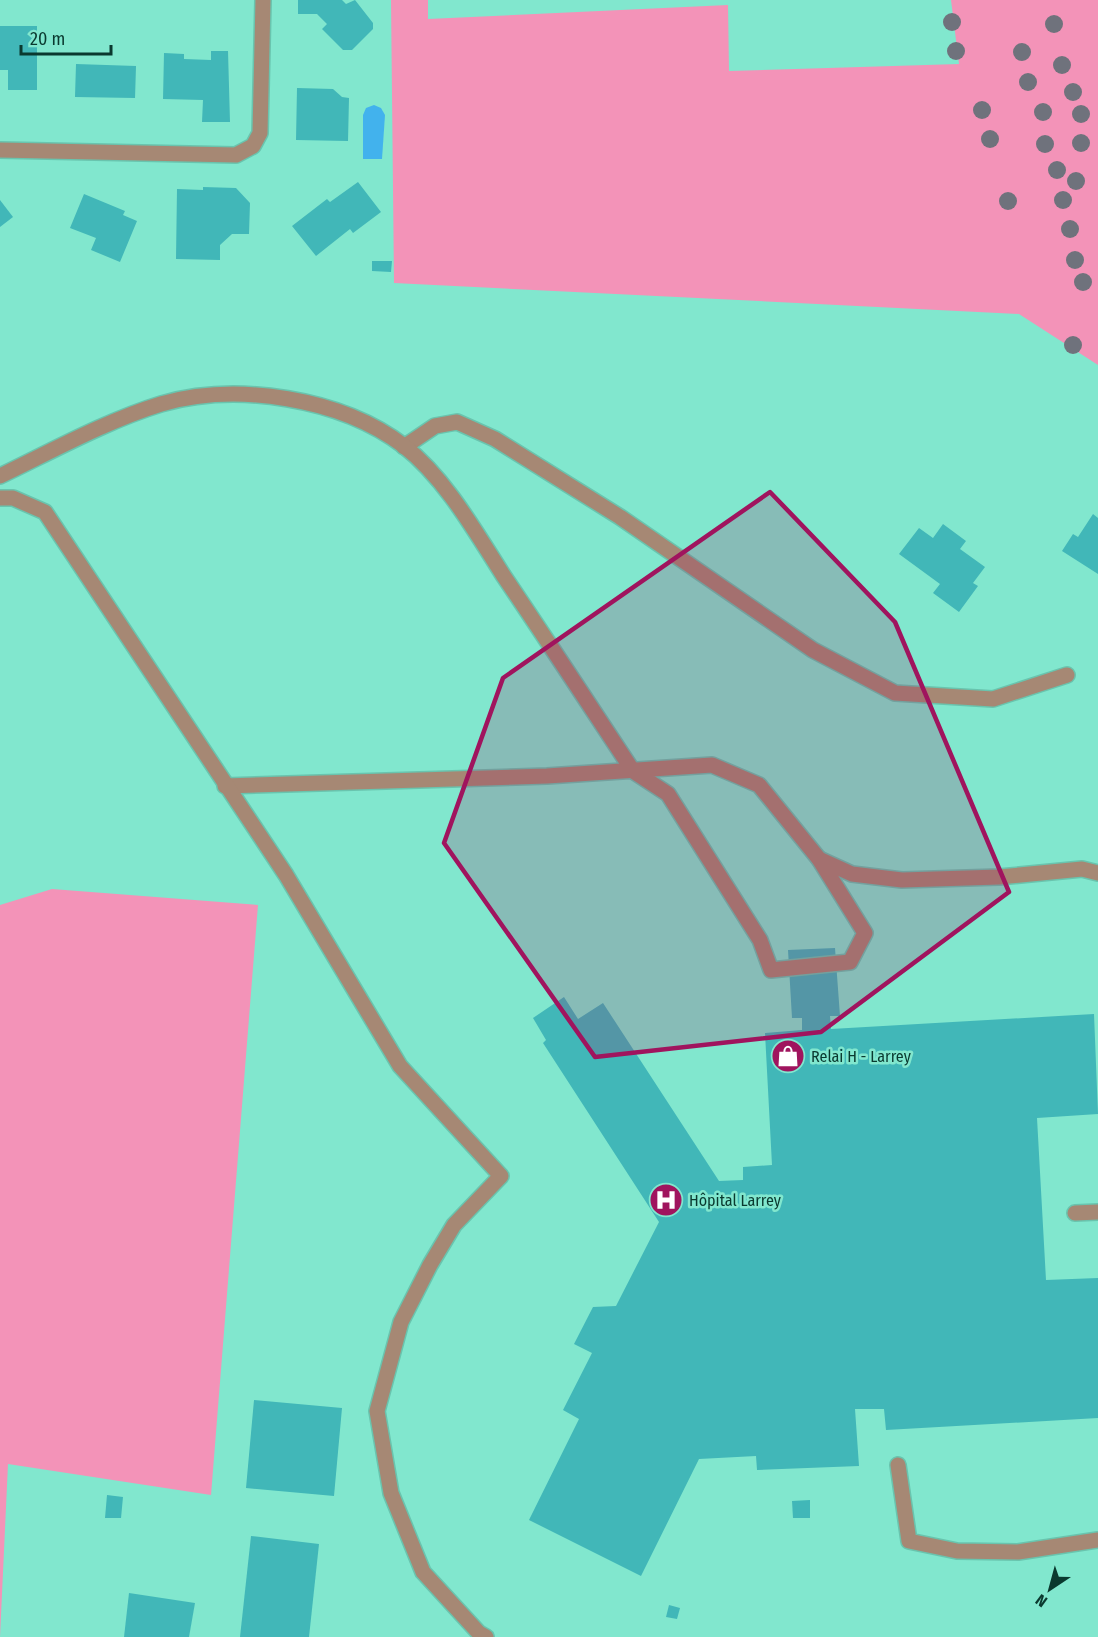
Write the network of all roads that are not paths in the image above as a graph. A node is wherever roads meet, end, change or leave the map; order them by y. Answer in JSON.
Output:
{"nodes":[{"id":1,"x":263,"y":0,"type":"edge"},
{"id":2,"x":0,"y":150,"type":"edge"},
{"id":3,"x":404,"y":447,"type":"junction"},
{"id":4,"x":0,"y":476,"type":"edge"},
{"id":5,"x":0,"y":498,"type":"edge"},
{"id":6,"x":1067,"y":675,"type":"dead end"},
{"id":7,"x":633,"y":771,"type":"junction"},
{"id":8,"x":225,"y":786,"type":"junction"},
{"id":9,"x":819,"y":859,"type":"junction"},
{"id":10,"x":1098,"y":873,"type":"edge"},
{"id":11,"x":1098,"y":1212,"type":"edge"},
{"id":12,"x":1075,"y":1213,"type":"dead end"},
{"id":13,"x":898,"y":1465,"type":"dead end"},
{"id":14,"x":1098,"y":1540,"type":"edge"},
{"id":15,"x":486,"y":1637,"type":"edge"}],
"edges":[{"from":1,"to":2,"type":"street"},
{"from":3,"to":4,"type":"street"},
{"from":3,"to":6,"type":"street"},
{"from":3,"to":7,"type":"street"},
{"from":5,"to":8,"type":"street"},
{"from":7,"to":8,"type":"street"},
{"from":7,"to":9,"type":"street"},
{"from":7,"to":9,"type":"street"},
{"from":8,"to":15,"type":"street"},
{"from":9,"to":10,"type":"street"},
{"from":11,"to":12,"type":"street"},
{"from":13,"to":14,"type":"street"}]}
